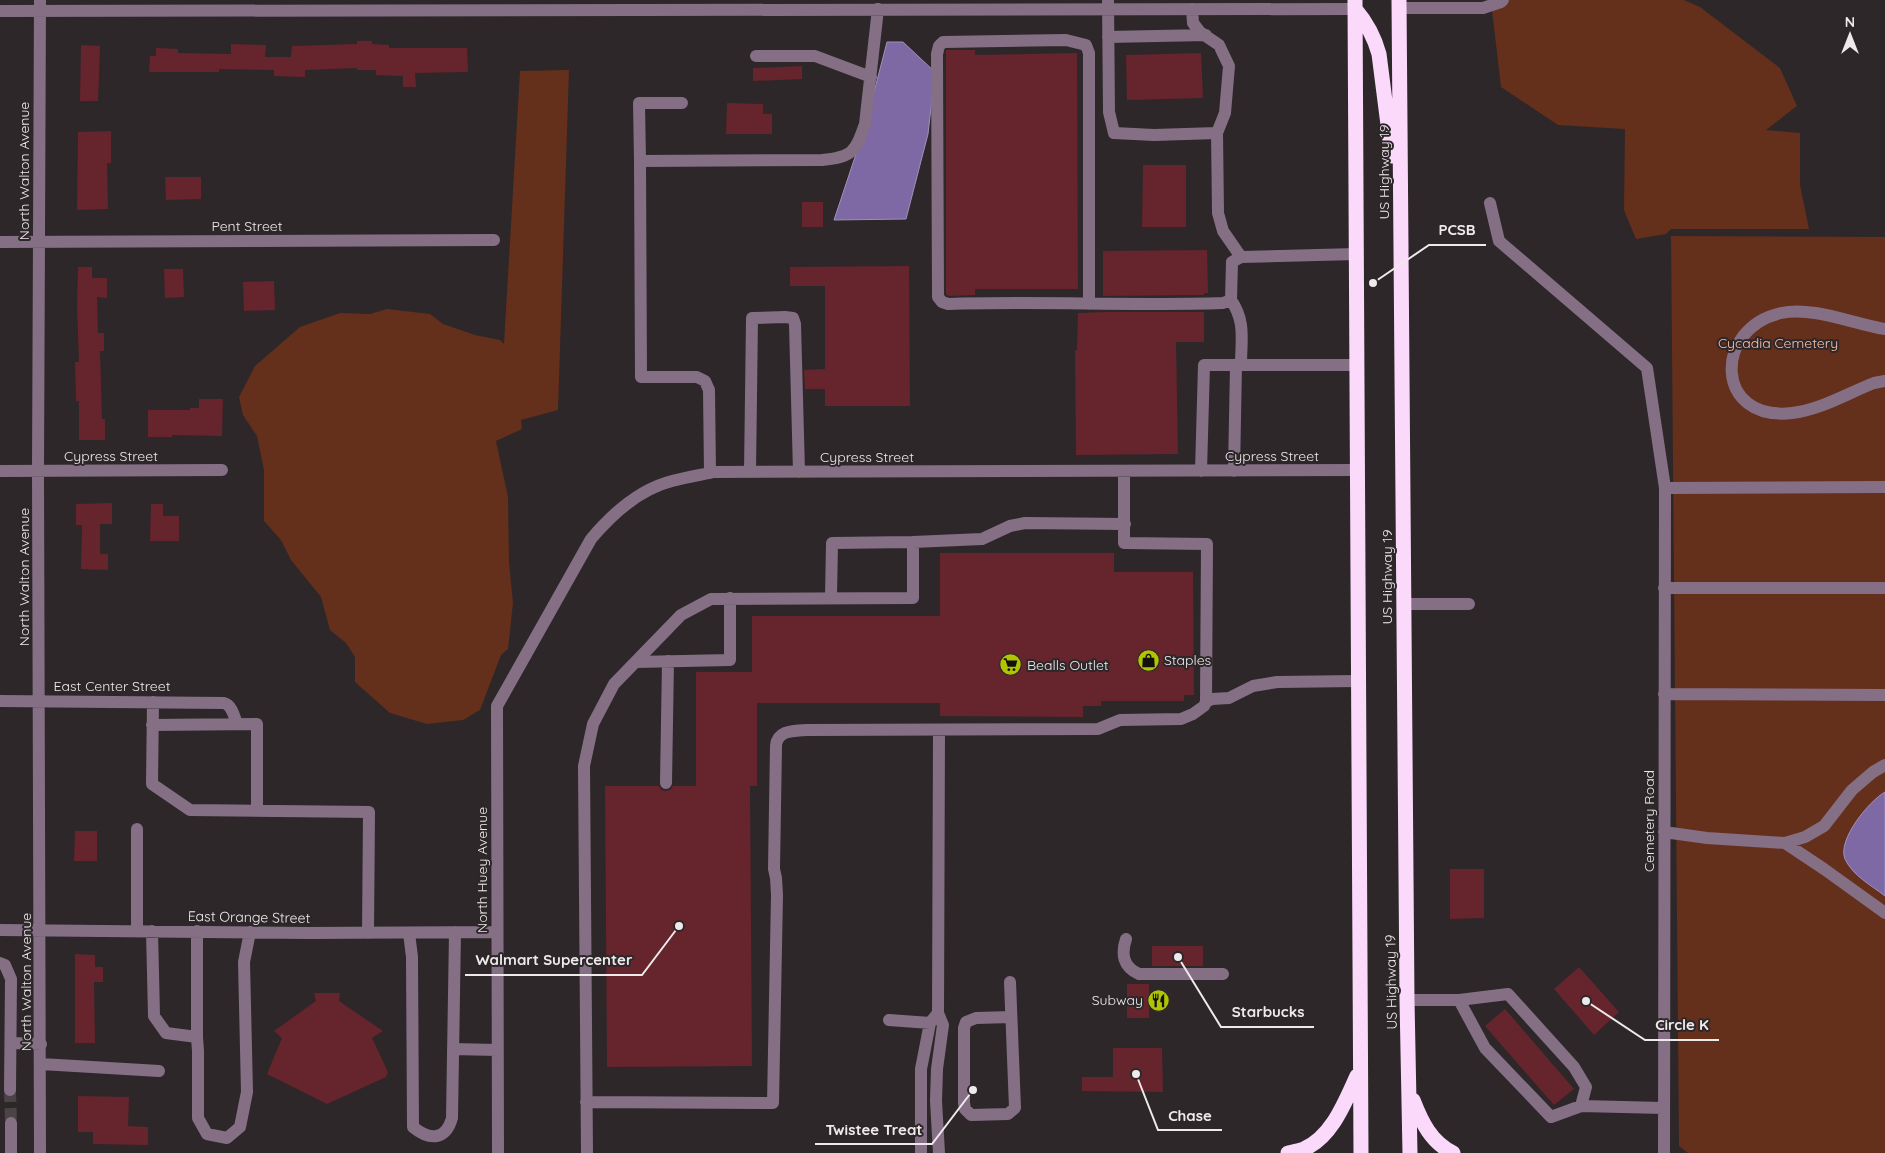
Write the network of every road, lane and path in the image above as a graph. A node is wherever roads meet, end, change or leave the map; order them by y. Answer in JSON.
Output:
{"nodes":[{"id":1,"x":1503,"y":0,"type":"edge"},
{"id":2,"x":1395,"y":3,"type":"edge"},
{"id":3,"x":1355,"y":4,"type":"edge"},
{"id":4,"x":40,"y":5,"type":"edge"},
{"id":5,"x":496,"y":5,"type":"edge"},
{"id":6,"x":552,"y":5,"type":"edge"},
{"id":7,"x":1108,"y":5,"type":"edge"},
{"id":8,"x":878,"y":9,"type":"junction"},
{"id":9,"x":1192,"y":9,"type":"junction"},
{"id":10,"x":0,"y":11,"type":"edge"},
{"id":11,"x":1206,"y":35,"type":"junction"},
{"id":12,"x":1108,"y":37,"type":"junction"},
{"id":13,"x":756,"y":56,"type":"dead end"},
{"id":14,"x":871,"y":77,"type":"junction"},
{"id":15,"x":682,"y":103,"type":"dead end"},
{"id":16,"x":1217,"y":133,"type":"junction"},
{"id":17,"x":640,"y":161,"type":"junction"},
{"id":18,"x":1490,"y":203,"type":"dead end"},
{"id":19,"x":1400,"y":212,"type":"junction"},
{"id":20,"x":494,"y":240,"type":"dead end"},
{"id":21,"x":0,"y":242,"type":"edge"},
{"id":22,"x":39,"y":243,"type":"junction"},
{"id":23,"x":1356,"y":254,"type":"junction"},
{"id":24,"x":1241,"y":257,"type":"junction"},
{"id":25,"x":1231,"y":300,"type":"junction"},
{"id":26,"x":1089,"y":304,"type":"junction"},
{"id":27,"x":1885,"y":329,"type":"edge"},
{"id":28,"x":1238,"y":365,"type":"junction"},
{"id":29,"x":1356,"y":365,"type":"junction"},
{"id":30,"x":1885,"y":381,"type":"edge"},
{"id":31,"x":222,"y":470,"type":"dead end"},
{"id":32,"x":1357,"y":470,"type":"junction"},
{"id":33,"x":1201,"y":471,"type":"junction"},
{"id":34,"x":1234,"y":471,"type":"junction"},
{"id":35,"x":0,"y":472,"type":"edge"},
{"id":36,"x":38,"y":472,"type":"junction"},
{"id":37,"x":750,"y":472,"type":"junction"},
{"id":38,"x":799,"y":472,"type":"junction"},
{"id":39,"x":1124,"y":472,"type":"junction"},
{"id":40,"x":710,"y":473,"type":"junction"},
{"id":41,"x":1885,"y":487,"type":"edge"},
{"id":42,"x":1665,"y":488,"type":"junction"},
{"id":43,"x":1125,"y":524,"type":"junction"},
{"id":44,"x":912,"y":542,"type":"junction"},
{"id":45,"x":1885,"y":588,"type":"edge"},
{"id":46,"x":1660,"y":596,"type":"junction"},
{"id":47,"x":831,"y":597,"type":"junction"},
{"id":48,"x":730,"y":598,"type":"junction"},
{"id":49,"x":1404,"y":604,"type":"junction"},
{"id":50,"x":1469,"y":604,"type":"dead end"},
{"id":51,"x":668,"y":661,"type":"junction"},
{"id":52,"x":636,"y":662,"type":"junction"},
{"id":53,"x":1357,"y":681,"type":"junction"},
{"id":54,"x":1664,"y":694,"type":"junction"},
{"id":55,"x":1885,"y":695,"type":"edge"},
{"id":56,"x":0,"y":701,"type":"edge"},
{"id":57,"x":40,"y":701,"type":"junction"},
{"id":58,"x":153,"y":702,"type":"junction"},
{"id":59,"x":1206,"y":702,"type":"junction"},
{"id":60,"x":497,"y":706,"type":"joint"},
{"id":61,"x":237,"y":724,"type":"junction"},
{"id":62,"x":152,"y":725,"type":"junction"},
{"id":63,"x":939,"y":730,"type":"junction"},
{"id":64,"x":1885,"y":765,"type":"edge"},
{"id":65,"x":666,"y":783,"type":"dead end"},
{"id":66,"x":257,"y":810,"type":"junction"},
{"id":67,"x":137,"y":829,"type":"dead end"},
{"id":68,"x":1664,"y":832,"type":"junction"},
{"id":69,"x":1785,"y":844,"type":"junction"},
{"id":70,"x":1885,"y":914,"type":"edge"},
{"id":71,"x":0,"y":930,"type":"edge"},
{"id":72,"x":40,"y":930,"type":"junction"},
{"id":73,"x":137,"y":931,"type":"junction"},
{"id":74,"x":152,"y":931,"type":"junction"},
{"id":75,"x":197,"y":932,"type":"junction"},
{"id":76,"x":250,"y":932,"type":"junction"},
{"id":77,"x":409,"y":932,"type":"junction"},
{"id":78,"x":455,"y":932,"type":"junction"},
{"id":79,"x":497,"y":932,"type":"junction"},
{"id":80,"x":368,"y":933,"type":"junction"},
{"id":81,"x":1126,"y":939,"type":"dead end"},
{"id":82,"x":0,"y":963,"type":"edge"},
{"id":83,"x":1222,"y":974,"type":"dead end"},
{"id":84,"x":1010,"y":982,"type":"dead end"},
{"id":85,"x":1407,"y":1000,"type":"junction"},
{"id":86,"x":1459,"y":1000,"type":"junction"},
{"id":87,"x":934,"y":1018,"type":"junction"},
{"id":88,"x":1011,"y":1018,"type":"junction"},
{"id":89,"x":889,"y":1020,"type":"dead end"},
{"id":90,"x":197,"y":1038,"type":"junction"},
{"id":91,"x":11,"y":1043,"type":"junction"},
{"id":92,"x":41,"y":1044,"type":"junction"},
{"id":93,"x":453,"y":1049,"type":"junction"},
{"id":94,"x":497,"y":1050,"type":"junction"},
{"id":95,"x":41,"y":1064,"type":"junction"},
{"id":96,"x":159,"y":1071,"type":"dead end"},
{"id":97,"x":1359,"y":1073,"type":"junction"},
{"id":98,"x":10,"y":1090,"type":"tunnel mouth"},
{"id":99,"x":1409,"y":1090,"type":"junction"},
{"id":100,"x":586,"y":1102,"type":"junction"},
{"id":101,"x":1581,"y":1106,"type":"junction"},
{"id":102,"x":1664,"y":1108,"type":"junction"},
{"id":103,"x":11,"y":1123,"type":"tunnel mouth"},
{"id":104,"x":11,"y":1153,"type":"edge"},
{"id":105,"x":40,"y":1153,"type":"edge"},
{"id":106,"x":498,"y":1153,"type":"edge"},
{"id":107,"x":587,"y":1153,"type":"edge"},
{"id":108,"x":921,"y":1153,"type":"edge"},
{"id":109,"x":939,"y":1153,"type":"edge"},
{"id":110,"x":1288,"y":1153,"type":"edge"},
{"id":111,"x":1361,"y":1153,"type":"edge"},
{"id":112,"x":1410,"y":1153,"type":"edge"},
{"id":113,"x":1453,"y":1153,"type":"edge"},
{"id":114,"x":1664,"y":1153,"type":"edge"}],
"edges":[{"from":1,"to":2,"type":"street"},
{"from":2,"to":19,"type":"highway","name":"US Highway 19"},
{"from":3,"to":9,"type":"street"},
{"from":3,"to":19,"type":"highway"},
{"from":3,"to":23,"type":"highway","name":"US Highway 19"},
{"from":4,"to":5,"type":"street"},
{"from":4,"to":10,"type":"street"},
{"from":4,"to":22,"type":"street","name":"North Walton Avenue"},
{"from":5,"to":6,"type":"street"},
{"from":6,"to":8,"type":"street"},
{"from":7,"to":8,"type":"street"},
{"from":7,"to":9,"type":"street"},
{"from":7,"to":12,"type":"street"},
{"from":8,"to":14,"type":"street"},
{"from":9,"to":11,"type":"street"},
{"from":11,"to":12,"type":"street"},
{"from":11,"to":16,"type":"street"},
{"from":12,"to":16,"type":"street"},
{"from":13,"to":14,"type":"street"},
{"from":14,"to":17,"type":"street"},
{"from":15,"to":17,"type":"street"},
{"from":16,"to":24,"type":"street"},
{"from":17,"to":40,"type":"street"},
{"from":18,"to":42,"type":"street","name":"Cemetery Road"},
{"from":19,"to":49,"type":"highway","name":"US Highway 19"},
{"from":20,"to":22,"type":"street","name":"Pent Street"},
{"from":21,"to":22,"type":"street","name":"Pent Street"},
{"from":22,"to":36,"type":"street","name":"North Walton Avenue"},
{"from":23,"to":24,"type":"street"},
{"from":23,"to":29,"type":"highway","name":"US Highway 19"},
{"from":24,"to":25,"type":"street"},
{"from":25,"to":26,"type":"street"},
{"from":25,"to":28,"type":"street"},
{"from":26,"to":26,"type":"street"},
{"from":27,"to":30,"type":"street"},
{"from":28,"to":29,"type":"street"},
{"from":28,"to":33,"type":"street"},
{"from":28,"to":34,"type":"street"},
{"from":29,"to":32,"type":"highway","name":"US Highway 19"},
{"from":31,"to":36,"type":"street","name":"Cypress Street"},
{"from":32,"to":34,"type":"street","name":"Cypress Street"},
{"from":32,"to":53,"type":"highway","name":"US Highway 19"},
{"from":33,"to":34,"type":"street","name":"Cypress Street"},
{"from":33,"to":39,"type":"street","name":"Cypress Street"},
{"from":35,"to":36,"type":"street","name":"Cypress Street"},
{"from":36,"to":57,"type":"street","name":"North Walton Avenue"},
{"from":37,"to":38,"type":"street","name":"Cypress Street"},
{"from":37,"to":38,"type":"street"},
{"from":37,"to":40,"type":"street","name":"Cypress Street"},
{"from":38,"to":39,"type":"street","name":"Cypress Street"},
{"from":39,"to":43,"type":"street"},
{"from":40,"to":60,"type":"street","name":"Cypress Street"},
{"from":41,"to":42,"type":"street"},
{"from":42,"to":46,"type":"street","name":"Cemetery Road"},
{"from":43,"to":44,"type":"street"},
{"from":43,"to":59,"type":"street"},
{"from":44,"to":47,"type":"street"},
{"from":44,"to":47,"type":"street"},
{"from":45,"to":46,"type":"street"},
{"from":46,"to":54,"type":"street","name":"Cemetery Road"},
{"from":47,"to":48,"type":"street"},
{"from":48,"to":51,"type":"street"},
{"from":48,"to":52,"type":"street"},
{"from":49,"to":50,"type":"street"},
{"from":49,"to":85,"type":"highway","name":"US Highway 19"},
{"from":51,"to":52,"type":"street"},
{"from":51,"to":65,"type":"street"},
{"from":52,"to":100,"type":"street"},
{"from":53,"to":59,"type":"street"},
{"from":53,"to":97,"type":"highway","name":"US Highway 19"},
{"from":54,"to":55,"type":"street"},
{"from":54,"to":68,"type":"street","name":"Cemetery Road"},
{"from":56,"to":57,"type":"street","name":"East Center Street"},
{"from":57,"to":58,"type":"street","name":"East Center Street"},
{"from":57,"to":72,"type":"street","name":"North Walton Avenue"},
{"from":58,"to":61,"type":"street","name":"East Center Street"},
{"from":58,"to":62,"type":"street"},
{"from":59,"to":63,"type":"street"},
{"from":60,"to":79,"type":"street","name":"North Huey Avenue"},
{"from":61,"to":62,"type":"street"},
{"from":61,"to":66,"type":"street"},
{"from":62,"to":66,"type":"street"},
{"from":63,"to":87,"type":"street"},
{"from":63,"to":100,"type":"street"},
{"from":64,"to":69,"type":"street"},
{"from":66,"to":80,"type":"street"},
{"from":67,"to":73,"type":"street"},
{"from":68,"to":69,"type":"street"},
{"from":68,"to":102,"type":"street","name":"Cemetery Road"},
{"from":69,"to":70,"type":"street"},
{"from":71,"to":72,"type":"street","name":"East Orange Street"},
{"from":72,"to":73,"type":"street","name":"East Orange Street"},
{"from":72,"to":92,"type":"street","name":"North Walton Avenue"},
{"from":73,"to":74,"type":"street","name":"East Orange Street"},
{"from":74,"to":75,"type":"street","name":"East Orange Street"},
{"from":74,"to":90,"type":"street"},
{"from":75,"to":76,"type":"street","name":"East Orange Street"},
{"from":75,"to":90,"type":"street"},
{"from":76,"to":80,"type":"street","name":"East Orange Street"},
{"from":76,"to":90,"type":"street"},
{"from":77,"to":78,"type":"street","name":"East Orange Street"},
{"from":77,"to":80,"type":"street","name":"East Orange Street"},
{"from":77,"to":93,"type":"street"},
{"from":78,"to":79,"type":"street","name":"East Orange Street"},
{"from":78,"to":93,"type":"street"},
{"from":79,"to":94,"type":"street","name":"North Huey Avenue"},
{"from":81,"to":83,"type":"street"},
{"from":82,"to":91,"type":"street"},
{"from":84,"to":88,"type":"street"},
{"from":85,"to":86,"type":"street"},
{"from":85,"to":99,"type":"highway","name":"US Highway 19"},
{"from":86,"to":101,"type":"street"},
{"from":86,"to":101,"type":"street"},
{"from":87,"to":89,"type":"street"},
{"from":87,"to":108,"type":"street"},
{"from":87,"to":109,"type":"street"},
{"from":88,"to":88,"type":"street"},
{"from":91,"to":92,"type":"street"},
{"from":91,"to":98,"type":"street"},
{"from":92,"to":95,"type":"street","name":"North Walton Avenue"},
{"from":93,"to":94,"type":"street"},
{"from":94,"to":106,"type":"street","name":"North Huey Avenue"},
{"from":95,"to":96,"type":"street"},
{"from":95,"to":105,"type":"street","name":"North Walton Avenue"},
{"from":97,"to":110,"type":"highway"},
{"from":97,"to":111,"type":"highway","name":"US Highway 19"},
{"from":99,"to":112,"type":"highway","name":"US Highway 19"},
{"from":99,"to":113,"type":"highway"},
{"from":100,"to":107,"type":"street"},
{"from":101,"to":102,"type":"street"},
{"from":102,"to":114,"type":"street","name":"Cemetery Road"},
{"from":103,"to":104,"type":"street"}]}
